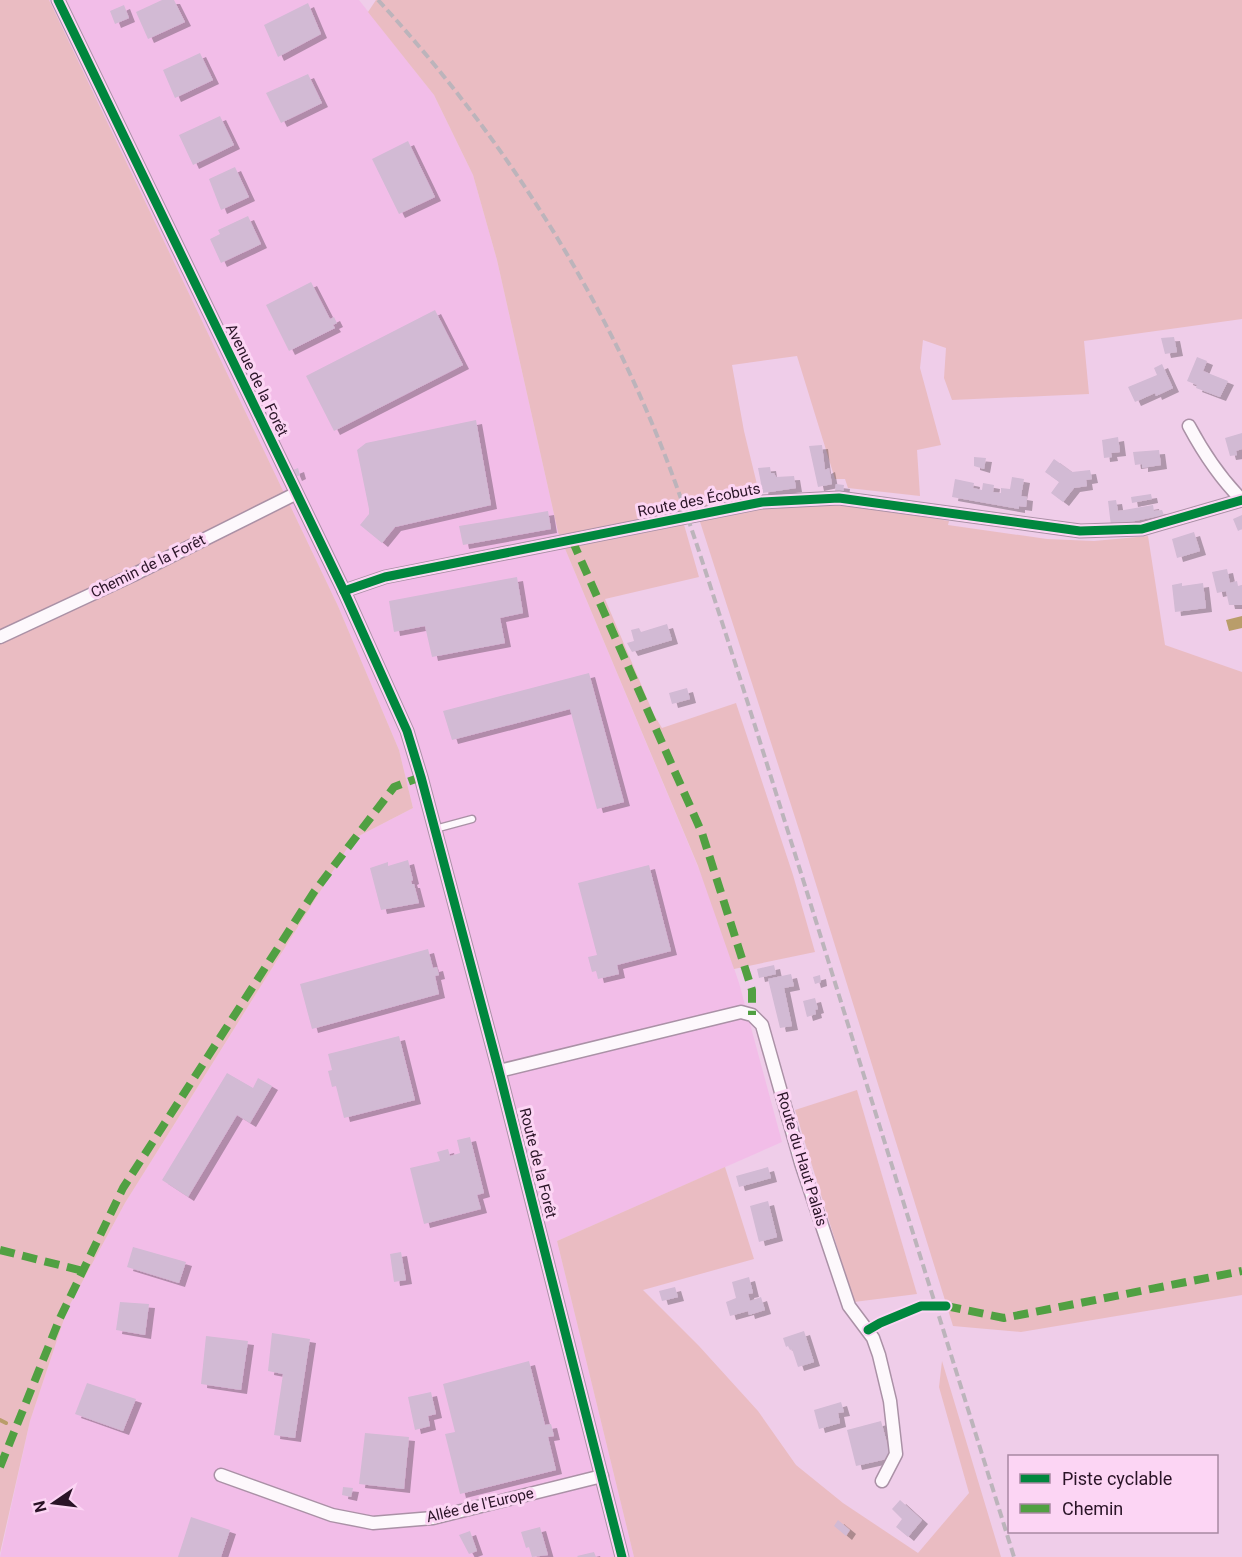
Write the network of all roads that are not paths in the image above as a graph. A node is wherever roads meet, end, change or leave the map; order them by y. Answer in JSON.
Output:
{"nodes":[{"id":1,"x":58,"y":0,"type":"edge"},
{"id":2,"x":1189,"y":426,"type":"dead end"},
{"id":3,"x":296,"y":494,"type":"junction"},
{"id":4,"x":1242,"y":500,"type":"edge"},
{"id":5,"x":344,"y":591,"type":"junction"},
{"id":6,"x":0,"y":637,"type":"edge"},
{"id":7,"x":421,"y":777,"type":"joint"},
{"id":8,"x":472,"y":819,"type":"dead end"},
{"id":9,"x":435,"y":829,"type":"junction"},
{"id":10,"x":499,"y":1071,"type":"junction"},
{"id":11,"x":221,"y":1475,"type":"dead end"},
{"id":12,"x":602,"y":1476,"type":"junction"},
{"id":13,"x":882,"y":1481,"type":"dead end"},
{"id":14,"x":622,"y":1557,"type":"edge"}],
"edges":[{"from":1,"to":3,"type":"street","name":"Avenue de la Forêt"},
{"from":2,"to":4,"type":"street","name":"Route des Écobuts"},
{"from":3,"to":5,"type":"street","name":"Avenue de la Forêt"},
{"from":3,"to":6,"type":"street","name":"Chemin de la Forêt"},
{"from":4,"to":5,"type":"street","name":"Route des Écobuts"},
{"from":5,"to":7,"type":"street","name":"Avenue de la Forêt"},
{"from":7,"to":9,"type":"street","name":"Route de la Forêt"},
{"from":8,"to":9,"type":"lane"},
{"from":9,"to":10,"type":"street","name":"Route de la Forêt"},
{"from":10,"to":12,"type":"street","name":"Route de la Forêt"},
{"from":10,"to":13,"type":"street","name":"Route du Haut Palais"},
{"from":11,"to":12,"type":"street","name":"Allée de l'Europe"},
{"from":12,"to":14,"type":"street","name":"Route de la Forêt"}]}
